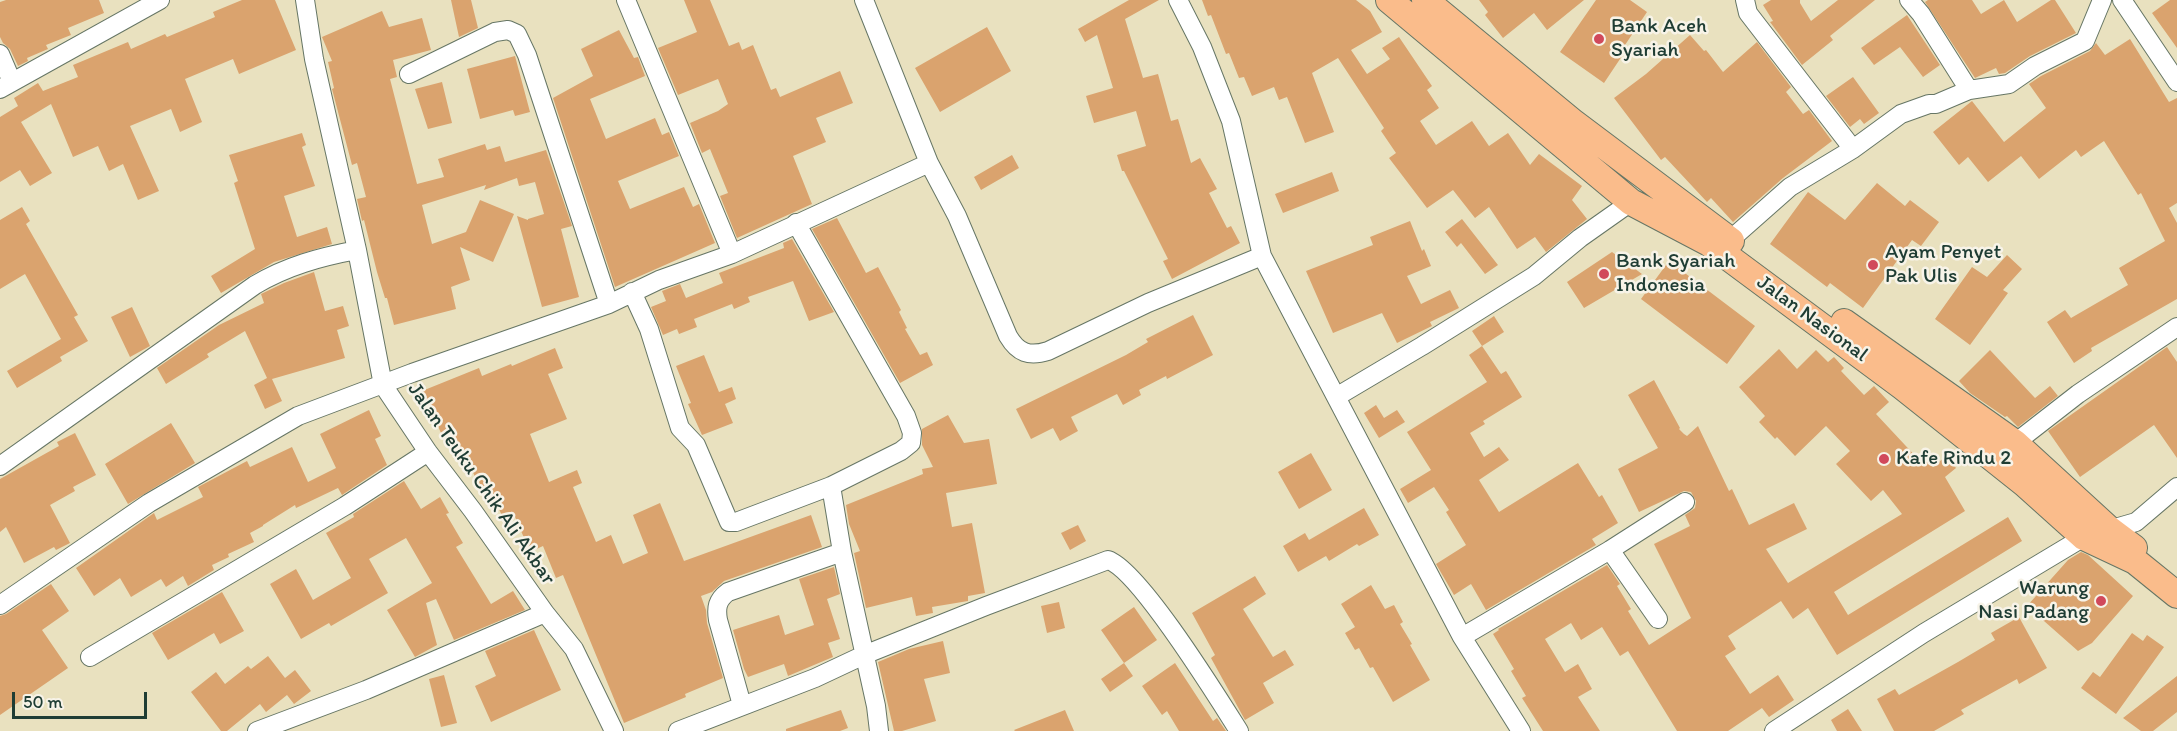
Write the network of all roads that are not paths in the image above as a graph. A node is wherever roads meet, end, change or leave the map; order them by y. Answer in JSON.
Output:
{"nodes":[{"id":1,"x":160,"y":0,"type":"edge"},
{"id":2,"x":304,"y":0,"type":"edge"},
{"id":3,"x":626,"y":0,"type":"edge"},
{"id":4,"x":864,"y":0,"type":"edge"},
{"id":5,"x":1178,"y":0,"type":"edge"},
{"id":6,"x":1389,"y":0,"type":"edge"},
{"id":7,"x":1425,"y":0,"type":"edge"},
{"id":8,"x":1745,"y":0,"type":"edge"},
{"id":9,"x":1909,"y":0,"type":"edge"},
{"id":10,"x":2102,"y":0,"type":"edge"},
{"id":11,"x":2121,"y":0,"type":"edge"},
{"id":12,"x":0,"y":54,"type":"edge"},
{"id":13,"x":410,"y":74,"type":"dead end"},
{"id":14,"x":2177,"y":82,"type":"edge"},
{"id":15,"x":6,"y":85,"type":"edge"},
{"id":16,"x":1968,"y":90,"type":"junction"},
{"id":17,"x":1580,"y":144,"type":"junction"},
{"id":18,"x":1853,"y":148,"type":"junction"},
{"id":19,"x":929,"y":163,"type":"junction"},
{"id":20,"x":1631,"y":202,"type":"junction"},
{"id":21,"x":796,"y":223,"type":"junction"},
{"id":22,"x":1730,"y":240,"type":"junction"},
{"id":23,"x":357,"y":250,"type":"junction"},
{"id":24,"x":732,"y":254,"type":"junction"},
{"id":25,"x":1262,"y":256,"type":"junction"},
{"id":26,"x":632,"y":292,"type":"junction"},
{"id":27,"x":609,"y":304,"type":"junction"},
{"id":28,"x":2177,"y":327,"type":"edge"},
{"id":29,"x":383,"y":385,"type":"junction"},
{"id":30,"x":1336,"y":397,"type":"junction"},
{"id":31,"x":2015,"y":443,"type":"junction"},
{"id":32,"x":428,"y":452,"type":"junction"},
{"id":33,"x":0,"y":466,"type":"edge"},
{"id":34,"x":831,"y":486,"type":"junction"},
{"id":35,"x":2177,"y":487,"type":"edge"},
{"id":36,"x":1685,"y":502,"type":"dead end"},
{"id":37,"x":2110,"y":530,"type":"junction"},
{"id":38,"x":2084,"y":537,"type":"junction"},
{"id":39,"x":1610,"y":550,"type":"junction"},
{"id":40,"x":842,"y":552,"type":"junction"},
{"id":41,"x":2177,"y":577,"type":"edge"},
{"id":42,"x":2177,"y":596,"type":"edge"},
{"id":43,"x":0,"y":604,"type":"edge"},
{"id":44,"x":545,"y":613,"type":"junction"},
{"id":45,"x":1658,"y":619,"type":"dead end"},
{"id":46,"x":1462,"y":637,"type":"junction"},
{"id":47,"x":864,"y":654,"type":"junction"},
{"id":48,"x":90,"y":657,"type":"dead end"},
{"id":49,"x":742,"y":705,"type":"junction"},
{"id":50,"x":257,"y":731,"type":"edge"},
{"id":51,"x":614,"y":731,"type":"edge"},
{"id":52,"x":678,"y":731,"type":"edge"},
{"id":53,"x":879,"y":731,"type":"edge"},
{"id":54,"x":1239,"y":731,"type":"edge"},
{"id":55,"x":1521,"y":731,"type":"edge"},
{"id":56,"x":1774,"y":731,"type":"edge"}],
"edges":[{"from":1,"to":15,"type":"street"},
{"from":2,"to":23,"type":"street","name":"Jalan Teuku Chik Ali Akbar"},
{"from":3,"to":24,"type":"street"},
{"from":4,"to":19,"type":"street"},
{"from":5,"to":25,"type":"street"},
{"from":6,"to":17,"type":"highway","name":"Jalan Nasional"},
{"from":7,"to":17,"type":"highway","name":"Jalan Nasional"},
{"from":8,"to":18,"type":"street"},
{"from":9,"to":16,"type":"street"},
{"from":10,"to":16,"type":"street"},
{"from":11,"to":14,"type":"street"},
{"from":12,"to":15,"type":"street"},
{"from":13,"to":27,"type":"street"},
{"from":16,"to":18,"type":"street"},
{"from":17,"to":20,"type":"highway","name":"Jalan Nasional"},
{"from":17,"to":22,"type":"highway","name":"Jalan Nasional"},
{"from":18,"to":22,"type":"street"},
{"from":19,"to":21,"type":"street"},
{"from":19,"to":25,"type":"street"},
{"from":20,"to":30,"type":"street"},
{"from":20,"to":38,"type":"highway","name":"Jalan Nasional"},
{"from":21,"to":24,"type":"street"},
{"from":21,"to":34,"type":"street"},
{"from":22,"to":31,"type":"highway","name":"Jalan Nasional"},
{"from":23,"to":29,"type":"street","name":"Jalan Teuku Chik Ali Akbar"},
{"from":23,"to":33,"type":"street"},
{"from":24,"to":26,"type":"street"},
{"from":25,"to":30,"type":"street"},
{"from":26,"to":27,"type":"street"},
{"from":26,"to":34,"type":"street"},
{"from":27,"to":29,"type":"street"},
{"from":28,"to":31,"type":"street"},
{"from":29,"to":32,"type":"street","name":"Jalan Teuku Chik Ali Akbar"},
{"from":29,"to":43,"type":"street"},
{"from":30,"to":46,"type":"street"},
{"from":31,"to":37,"type":"highway","name":"Jalan Nasional"},
{"from":32,"to":44,"type":"street","name":"Jalan Teuku Chik Ali Akbar"},
{"from":32,"to":48,"type":"street"},
{"from":34,"to":40,"type":"street"},
{"from":35,"to":37,"type":"street"},
{"from":36,"to":39,"type":"street"},
{"from":37,"to":38,"type":"street"},
{"from":37,"to":41,"type":"highway","name":"Jalan Nasional"},
{"from":38,"to":42,"type":"highway","name":"Jalan Nasional"},
{"from":38,"to":56,"type":"street"},
{"from":39,"to":45,"type":"street"},
{"from":39,"to":46,"type":"street"},
{"from":40,"to":47,"type":"street"},
{"from":40,"to":49,"type":"street"},
{"from":44,"to":50,"type":"street"},
{"from":44,"to":51,"type":"street","name":"Jalan Teuku Chik Ali Akbar"},
{"from":46,"to":55,"type":"street"},
{"from":47,"to":49,"type":"street"},
{"from":47,"to":53,"type":"street"},
{"from":47,"to":54,"type":"street"},
{"from":49,"to":52,"type":"street"}]}
